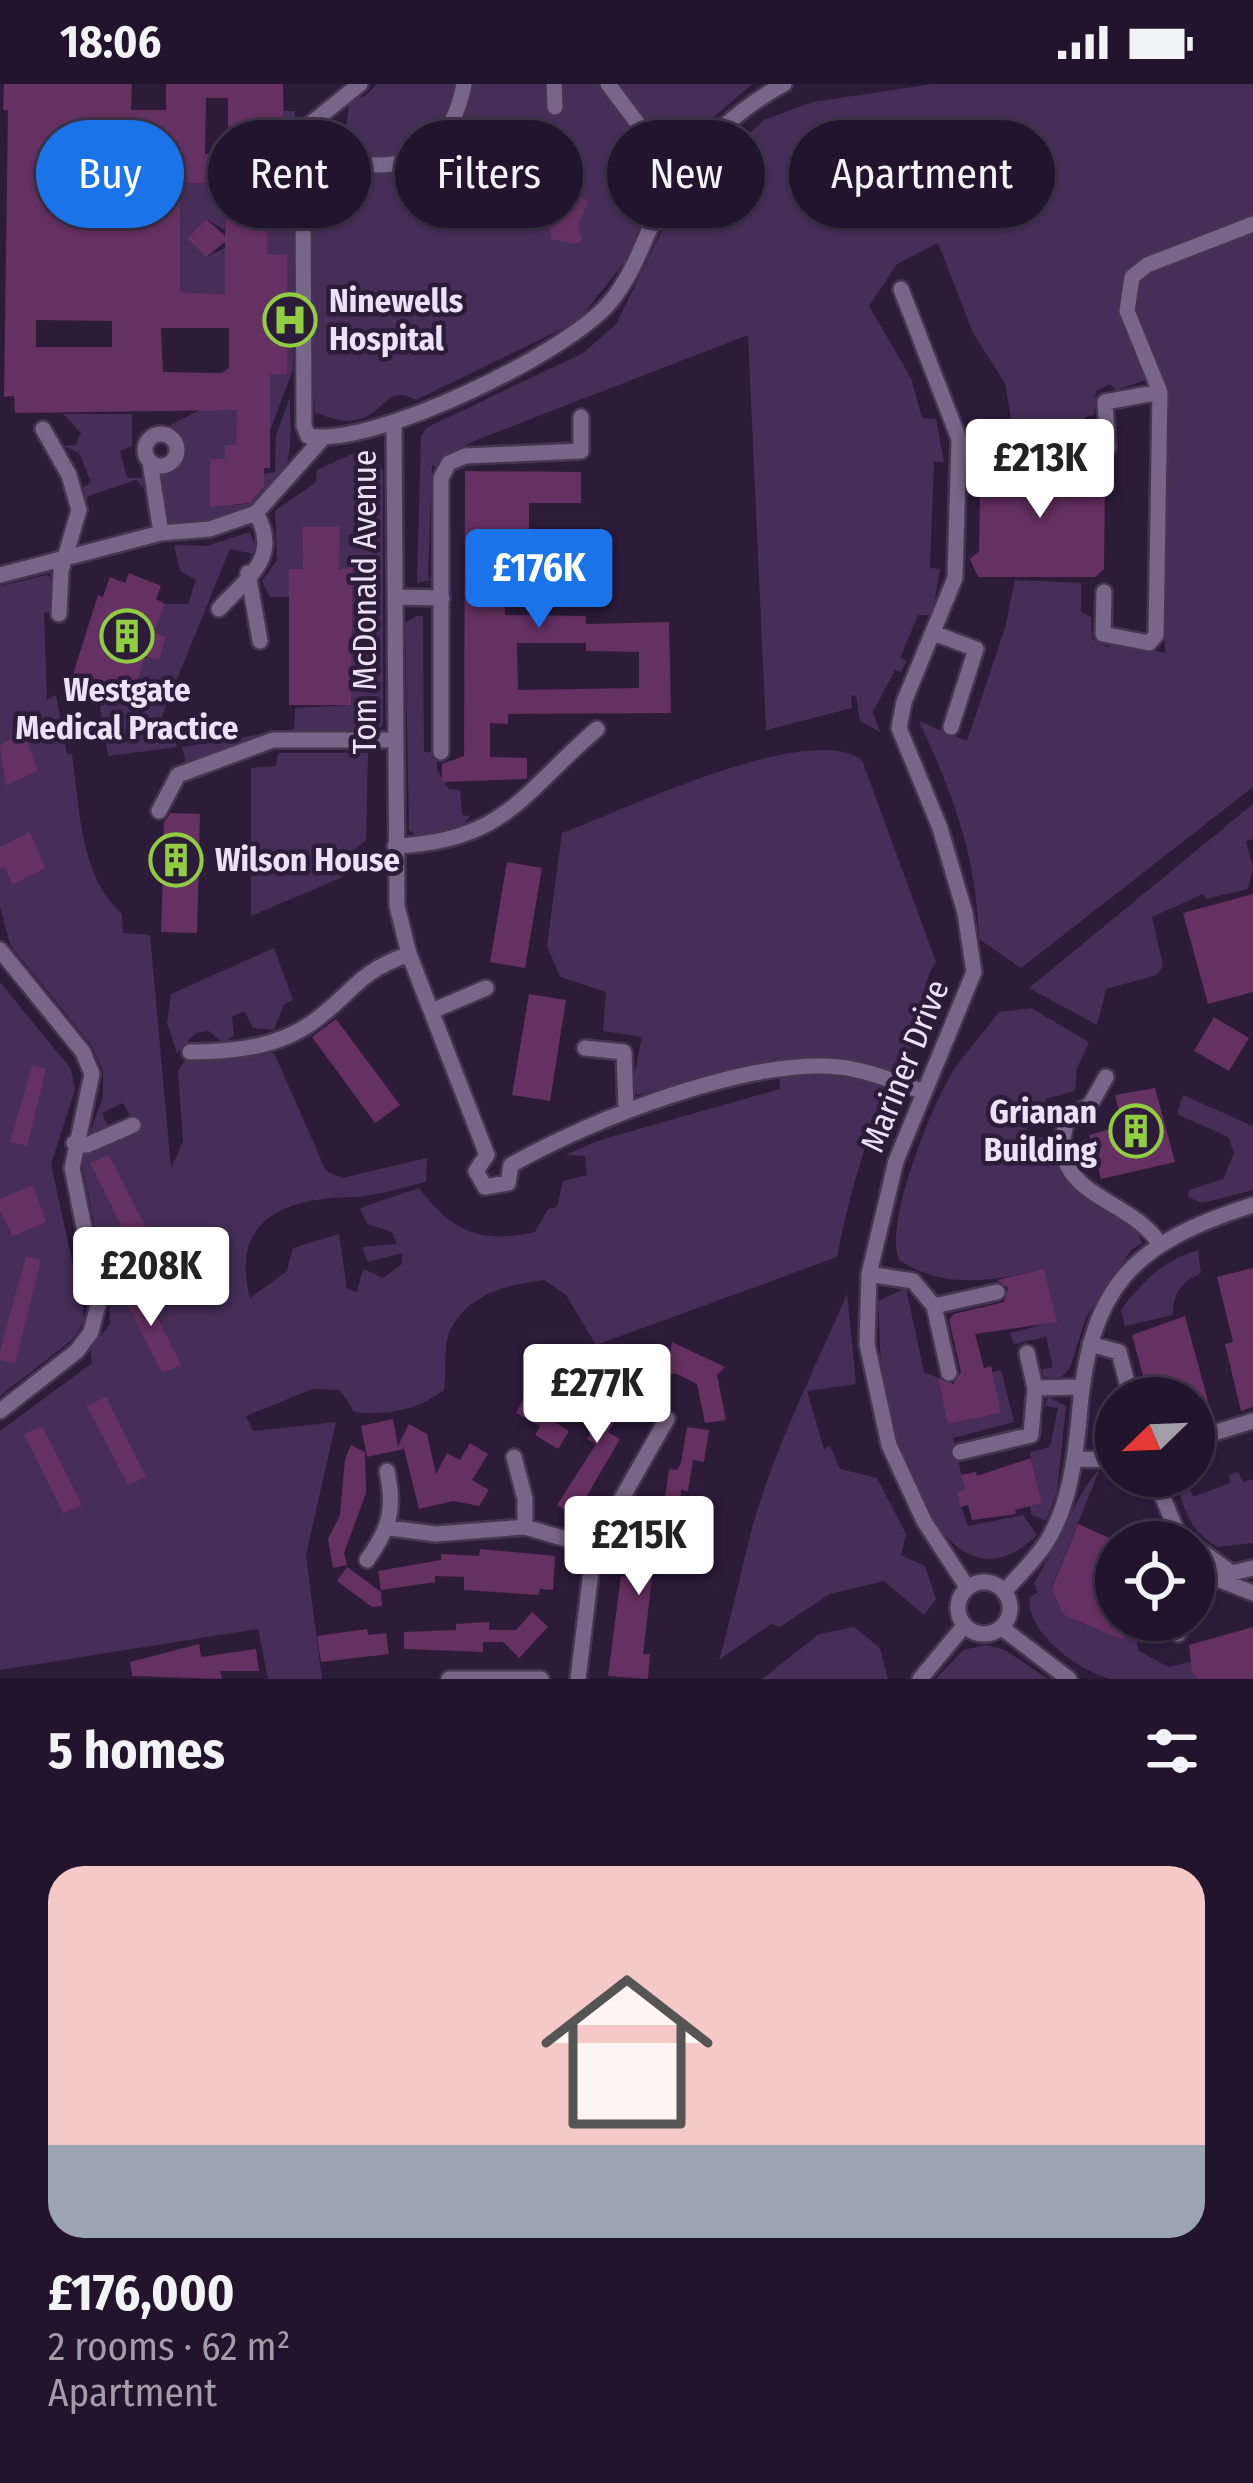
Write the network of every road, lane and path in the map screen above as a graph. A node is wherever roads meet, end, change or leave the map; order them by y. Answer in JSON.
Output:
{"nodes":[{"id":1,"x":360,"y":84,"type":"edge"},
{"id":2,"x":462,"y":84,"type":"edge"},
{"id":3,"x":554,"y":84,"type":"edge"},
{"id":4,"x":608,"y":84,"type":"edge"},
{"id":5,"x":784,"y":84,"type":"edge"},
{"id":6,"x":555,"y":107,"type":"dead end"},
{"id":7,"x":315,"y":120,"type":"edge"},
{"id":8,"x":635,"y":120,"type":"edge"},
{"id":9,"x":734,"y":120,"type":"edge"},
{"id":10,"x":371,"y":162,"type":"edge"},
{"id":11,"x":1253,"y":224,"type":"edge"},
{"id":12,"x":306,"y":228,"type":"edge"},
{"id":13,"x":650,"y":228,"type":"edge"},
{"id":14,"x":901,"y":289,"type":"dead end"},
{"id":15,"x":1160,"y":392,"type":"junction"},
{"id":16,"x":581,"y":417,"type":"dead end"},
{"id":17,"x":394,"y":423,"type":"junction"},
{"id":18,"x":43,"y":429,"type":"dead end"},
{"id":19,"x":322,"y":439,"type":"junction"},
{"id":20,"x":1108,"y":448,"type":"dead end"},
{"id":21,"x":150,"y":462,"type":"dead end"},
{"id":22,"x":256,"y":513,"type":"junction"},
{"id":23,"x":160,"y":532,"type":"junction"},
{"id":24,"x":67,"y":557,"type":"junction"},
{"id":25,"x":248,"y":573,"type":"junction"},
{"id":26,"x":0,"y":575,"type":"edge"},
{"id":27,"x":1104,"y":592,"type":"dead end"},
{"id":28,"x":395,"y":597,"type":"junction"},
{"id":29,"x":442,"y":598,"type":"junction"},
{"id":30,"x":219,"y":609,"type":"dead end"},
{"id":31,"x":59,"y":614,"type":"dead end"},
{"id":32,"x":936,"y":634,"type":"junction"},
{"id":33,"x":260,"y":641,"type":"dead end"},
{"id":34,"x":951,"y":727,"type":"dead end"},
{"id":35,"x":597,"y":729,"type":"dead end"},
{"id":36,"x":395,"y":740,"type":"junction"},
{"id":37,"x":442,"y":752,"type":"dead end"},
{"id":38,"x":159,"y":811,"type":"dead end"},
{"id":39,"x":395,"y":846,"type":"junction"},
{"id":40,"x":409,"y":954,"type":"junction"},
{"id":41,"x":2,"y":959,"type":"edge"},
{"id":42,"x":486,"y":988,"type":"dead end"},
{"id":43,"x":432,"y":1011,"type":"junction"},
{"id":44,"x":585,"y":1048,"type":"dead end"},
{"id":45,"x":190,"y":1052,"type":"dead end"},
{"id":46,"x":1106,"y":1077,"type":"dead end"},
{"id":47,"x":921,"y":1090,"type":"junction"},
{"id":48,"x":626,"y":1109,"type":"junction"},
{"id":49,"x":133,"y":1125,"type":"dead end"},
{"id":50,"x":74,"y":1143,"type":"junction"},
{"id":51,"x":487,"y":1155,"type":"junction"},
{"id":52,"x":511,"y":1165,"type":"junction"},
{"id":53,"x":1253,"y":1205,"type":"edge"},
{"id":54,"x":1159,"y":1243,"type":"junction"},
{"id":55,"x":869,"y":1274,"type":"junction"},
{"id":56,"x":997,"y":1292,"type":"dead end"},
{"id":57,"x":934,"y":1306,"type":"junction"},
{"id":58,"x":1090,"y":1344,"type":"junction"},
{"id":59,"x":1028,"y":1353,"type":"dead end"},
{"id":60,"x":949,"y":1372,"type":"dead end"},
{"id":61,"x":1125,"y":1377,"type":"edge"},
{"id":62,"x":1035,"y":1388,"type":"junction"},
{"id":63,"x":1081,"y":1388,"type":"junction"},
{"id":64,"x":650,"y":1409,"type":"dead end"},
{"id":65,"x":0,"y":1411,"type":"edge"},
{"id":66,"x":1253,"y":1421,"type":"edge"},
{"id":67,"x":1215,"y":1433,"type":"edge"},
{"id":68,"x":960,"y":1452,"type":"dead end"},
{"id":69,"x":514,"y":1457,"type":"dead end"},
{"id":70,"x":1076,"y":1459,"type":"junction"},
{"id":71,"x":1095,"y":1459,"type":"edge"},
{"id":72,"x":387,"y":1471,"type":"dead end"},
{"id":73,"x":525,"y":1526,"type":"junction"},
{"id":74,"x":390,"y":1528,"type":"junction"},
{"id":75,"x":594,"y":1546,"type":"junction"},
{"id":76,"x":367,"y":1560,"type":"dead end"},
{"id":77,"x":1253,"y":1568,"type":"edge"},
{"id":78,"x":1215,"y":1569,"type":"edge"},
{"id":79,"x":1215,"y":1570,"type":"edge"},
{"id":80,"x":968,"y":1587,"type":"junction"},
{"id":81,"x":1004,"y":1592,"type":"junction"},
{"id":82,"x":1253,"y":1593,"type":"edge"},
{"id":83,"x":964,"y":1626,"type":"junction"},
{"id":84,"x":1002,"y":1628,"type":"junction"},
{"id":85,"x":448,"y":1679,"type":"edge"},
{"id":86,"x":469,"y":1679,"type":"edge"},
{"id":87,"x":541,"y":1679,"type":"edge"},
{"id":88,"x":578,"y":1679,"type":"edge"},
{"id":89,"x":920,"y":1679,"type":"edge"},
{"id":90,"x":1069,"y":1679,"type":"edge"}],
"edges":[{"from":1,"to":7,"type":"street"},
{"from":2,"to":10,"type":"street"},
{"from":3,"to":6,"type":"street"},
{"from":4,"to":8,"type":"street"},
{"from":5,"to":9,"type":"street","name":"Tom McDonald Avenue"},
{"from":11,"to":15,"type":"street"},
{"from":12,"to":19,"type":"street"},
{"from":13,"to":17,"type":"street","name":"Tom McDonald Avenue"},
{"from":14,"to":32,"type":"street","name":"Mariner Drive"},
{"from":15,"to":20,"type":"street"},
{"from":15,"to":27,"type":"street"},
{"from":16,"to":29,"type":"street"},
{"from":17,"to":19,"type":"street"},
{"from":17,"to":28,"type":"street","name":"Tom McDonald Avenue"},
{"from":18,"to":24,"type":"street"},
{"from":19,"to":22,"type":"street"},
{"from":21,"to":23,"type":"street"},
{"from":22,"to":23,"type":"street"},
{"from":22,"to":25,"type":"street"},
{"from":23,"to":24,"type":"street"},
{"from":24,"to":26,"type":"street"},
{"from":24,"to":31,"type":"street"},
{"from":25,"to":30,"type":"street"},
{"from":25,"to":33,"type":"street"},
{"from":28,"to":29,"type":"street"},
{"from":28,"to":36,"type":"street","name":"Tom McDonald Avenue"},
{"from":29,"to":37,"type":"street"},
{"from":32,"to":34,"type":"street"},
{"from":32,"to":47,"type":"street","name":"Mariner Drive"},
{"from":35,"to":39,"type":"street"},
{"from":36,"to":38,"type":"street"},
{"from":36,"to":39,"type":"street","name":"Tom McDonald Avenue"},
{"from":39,"to":40,"type":"street","name":"Tom McDonald Avenue"},
{"from":40,"to":43,"type":"street","name":"Tom McDonald Avenue"},
{"from":40,"to":45,"type":"street"},
{"from":41,"to":50,"type":"street"},
{"from":42,"to":43,"type":"street"},
{"from":43,"to":51,"type":"street","name":"Tom McDonald Avenue"},
{"from":44,"to":48,"type":"street"},
{"from":46,"to":54,"type":"street"},
{"from":47,"to":48,"type":"street"},
{"from":47,"to":55,"type":"street","name":"Mariner Drive"},
{"from":48,"to":52,"type":"street"},
{"from":49,"to":50,"type":"street"},
{"from":50,"to":65,"type":"street"},
{"from":51,"to":52,"type":"street"},
{"from":51,"to":52,"type":"street","name":"Tom McDonald Avenue"},
{"from":53,"to":54,"type":"street"},
{"from":54,"to":58,"type":"street"},
{"from":55,"to":57,"type":"street"},
{"from":55,"to":80,"type":"street","name":"Mariner Drive"},
{"from":56,"to":57,"type":"street"},
{"from":57,"to":60,"type":"street"},
{"from":58,"to":61,"type":"street"},
{"from":58,"to":63,"type":"street"},
{"from":59,"to":62,"type":"street"},
{"from":62,"to":63,"type":"street"},
{"from":62,"to":68,"type":"street"},
{"from":63,"to":70,"type":"street"},
{"from":64,"to":75,"type":"street"},
{"from":66,"to":67,"type":"street"},
{"from":69,"to":73,"type":"street"},
{"from":70,"to":71,"type":"street"},
{"from":70,"to":81,"type":"street"},
{"from":72,"to":74,"type":"street"},
{"from":73,"to":74,"type":"street"},
{"from":73,"to":75,"type":"street"},
{"from":74,"to":76,"type":"street"},
{"from":75,"to":88,"type":"street"},
{"from":77,"to":78,"type":"street"},
{"from":79,"to":82,"type":"street"},
{"from":80,"to":81,"type":"street"},
{"from":80,"to":83,"type":"street"},
{"from":81,"to":84,"type":"street"},
{"from":83,"to":84,"type":"street"},
{"from":83,"to":89,"type":"street"},
{"from":84,"to":90,"type":"street"},
{"from":85,"to":86,"type":"street"},
{"from":86,"to":87,"type":"street"}]}
